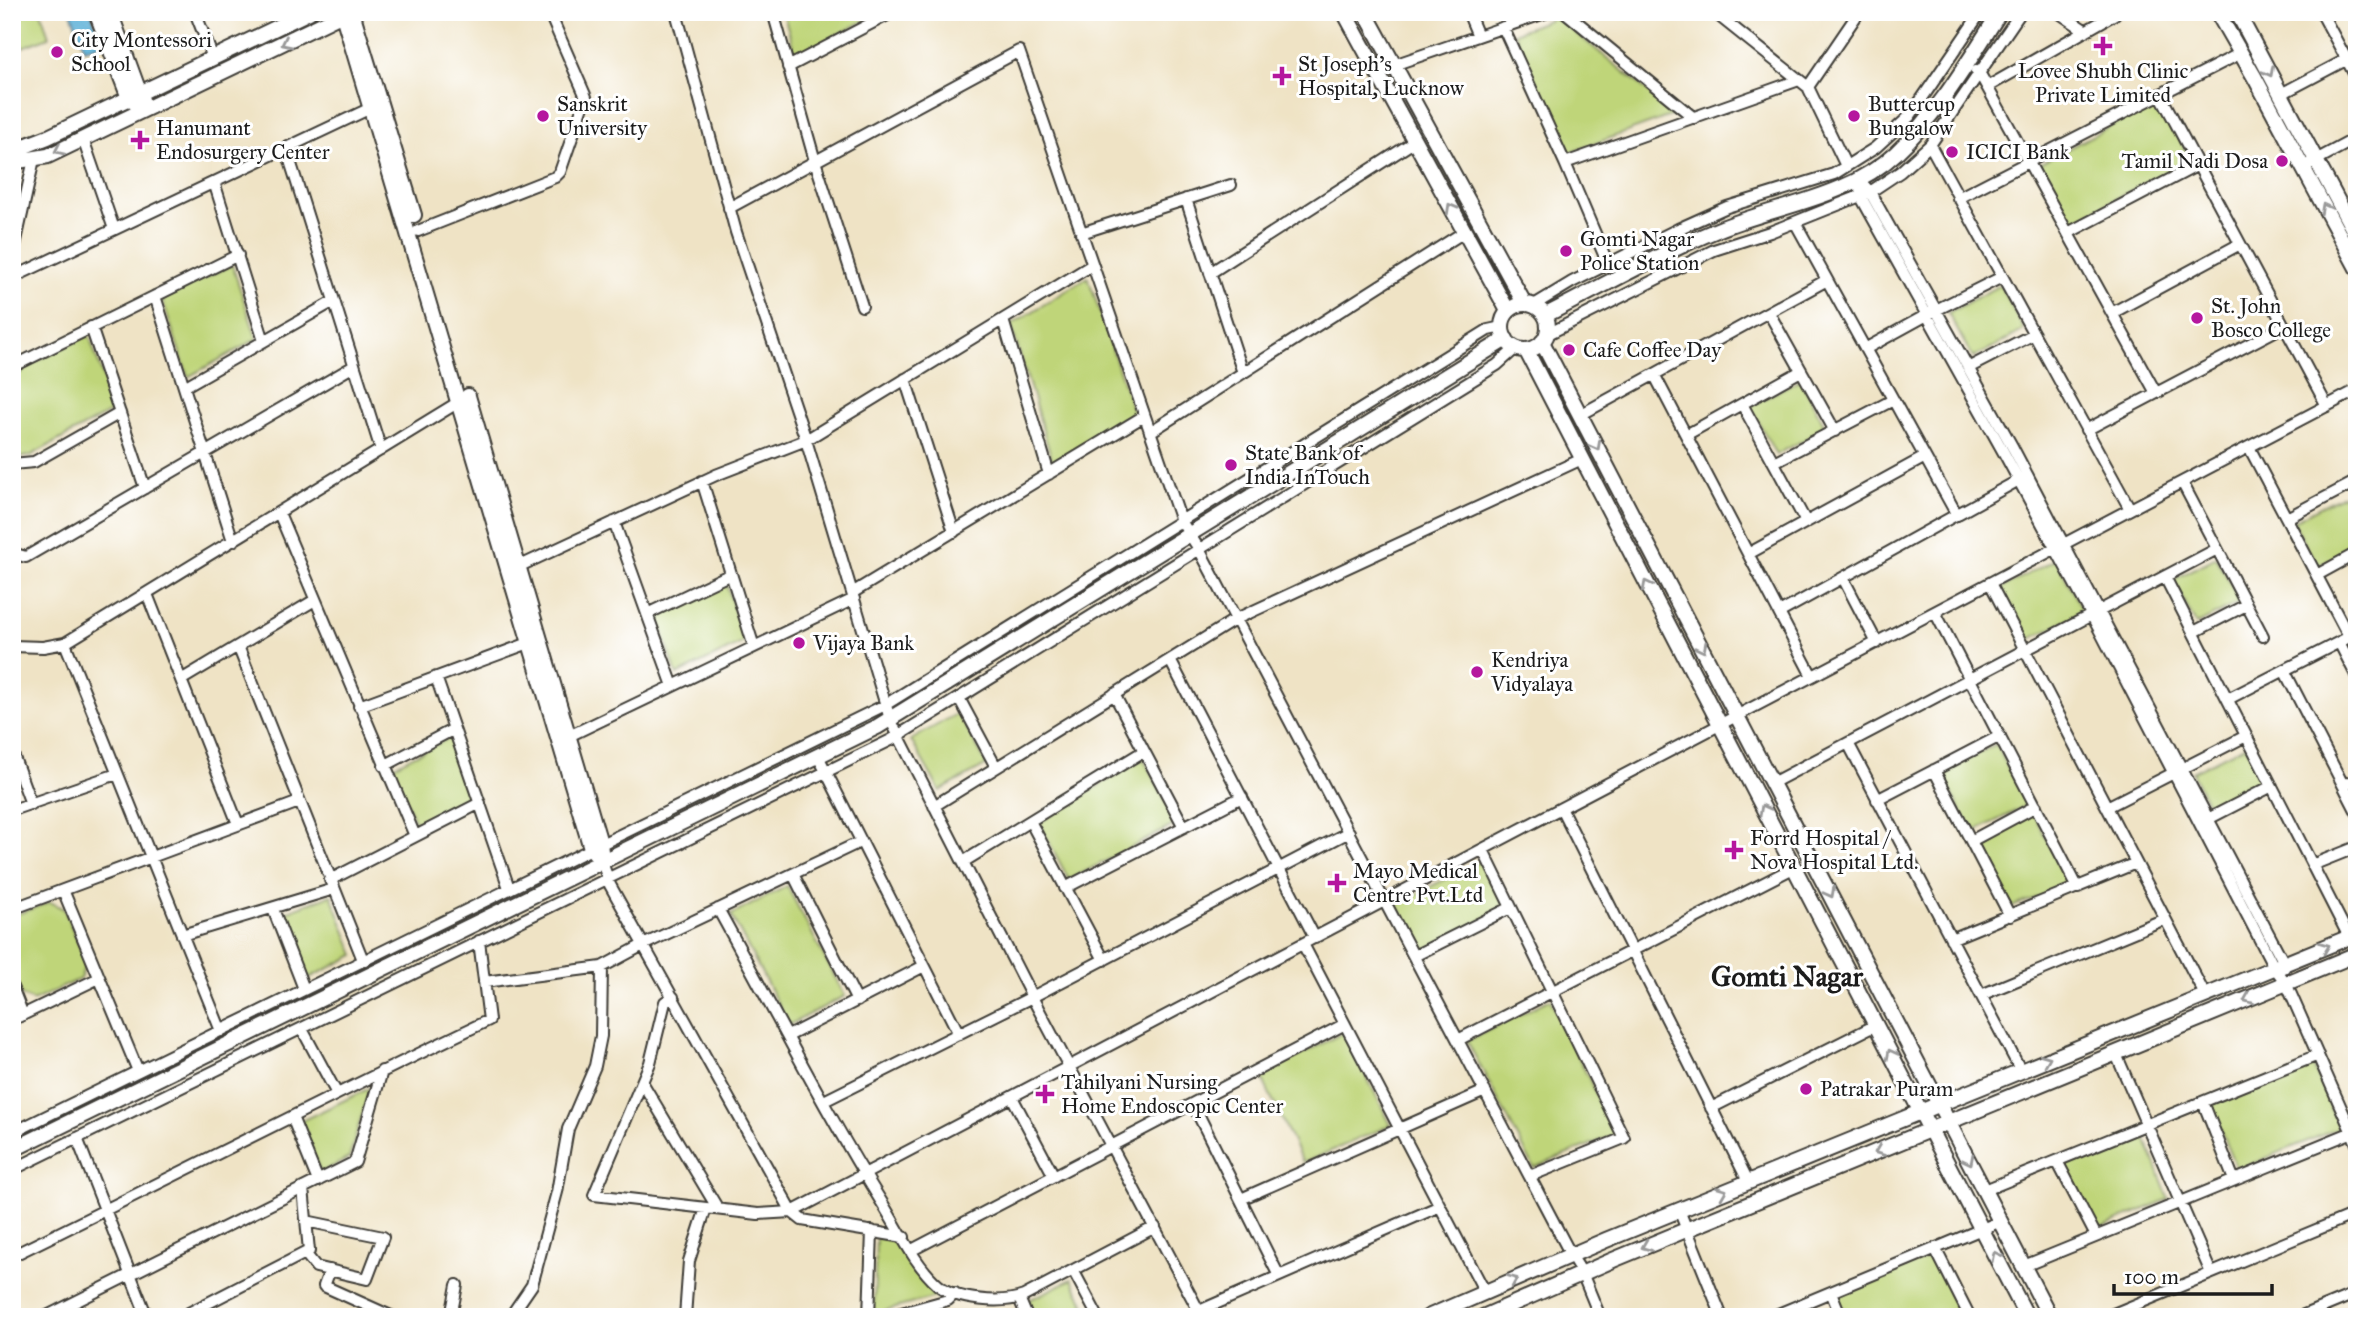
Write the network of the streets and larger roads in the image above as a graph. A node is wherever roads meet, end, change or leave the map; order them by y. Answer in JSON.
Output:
{"nodes":[{"id":1,"x":96,"y":12,"type":"edge"},
{"id":2,"x":110,"y":12,"type":"edge"},
{"id":3,"x":195,"y":12,"type":"edge"},
{"id":4,"x":309,"y":12,"type":"edge"},
{"id":5,"x":549,"y":12,"type":"edge"},
{"id":6,"x":676,"y":12,"type":"edge"},
{"id":7,"x":773,"y":12,"type":"edge"},
{"id":8,"x":893,"y":12,"type":"edge"},
{"id":9,"x":1344,"y":12,"type":"edge"},
{"id":10,"x":1365,"y":12,"type":"edge"},
{"id":11,"x":1468,"y":12,"type":"edge"},
{"id":12,"x":1548,"y":12,"type":"edge"},
{"id":13,"x":1565,"y":12,"type":"edge"},
{"id":14,"x":1714,"y":12,"type":"edge"},
{"id":15,"x":1859,"y":12,"type":"edge"},
{"id":16,"x":1981,"y":12,"type":"edge"},
{"id":17,"x":2000,"y":12,"type":"edge"},
{"id":18,"x":2021,"y":12,"type":"edge"},
{"id":19,"x":2058,"y":12,"type":"edge"},
{"id":20,"x":2217,"y":12,"type":"edge"},
{"id":21,"x":2236,"y":12,"type":"edge"},
{"id":22,"x":2321,"y":12,"type":"edge"},
{"id":23,"x":346,"y":13,"type":"edge"},
{"id":24,"x":2115,"y":15,"type":"dead end"},
{"id":25,"x":1503,"y":27,"type":"junction"},
{"id":26,"x":2086,"y":31,"type":"junction"},
{"id":27,"x":1478,"y":36,"type":"junction"},
{"id":28,"x":2241,"y":52,"type":"junction"},
{"id":29,"x":2351,"y":57,"type":"edge"},
{"id":30,"x":214,"y":58,"type":"junction"},
{"id":31,"x":1394,"y":65,"type":"junction"},
{"id":32,"x":1965,"y":65,"type":"junction"},
{"id":33,"x":788,"y":67,"type":"junction"},
{"id":34,"x":1376,"y":71,"type":"junction"},
{"id":35,"x":1980,"y":74,"type":"junction"},
{"id":36,"x":2357,"y":79,"type":"edge"},
{"id":37,"x":1804,"y":84,"type":"junction"},
{"id":38,"x":1987,"y":87,"type":"junction"},
{"id":39,"x":2160,"y":94,"type":"junction"},
{"id":40,"x":2281,"y":94,"type":"junction"},
{"id":41,"x":135,"y":95,"type":"junction"},
{"id":42,"x":376,"y":106,"type":"junction"},
{"id":43,"x":145,"y":110,"type":"junction"},
{"id":44,"x":1694,"y":118,"type":"junction"},
{"id":45,"x":2357,"y":138,"type":"edge"},
{"id":46,"x":83,"y":139,"type":"junction"},
{"id":47,"x":1415,"y":141,"type":"junction"},
{"id":48,"x":1930,"y":145,"type":"junction"},
{"id":49,"x":12,"y":147,"type":"edge"},
{"id":50,"x":286,"y":148,"type":"junction"},
{"id":51,"x":34,"y":159,"type":"junction"},
{"id":52,"x":1858,"y":159,"type":"junction"},
{"id":53,"x":816,"y":161,"type":"junction"},
{"id":54,"x":12,"y":162,"type":"edge"},
{"id":55,"x":2028,"y":162,"type":"junction"},
{"id":56,"x":1565,"y":163,"type":"junction"},
{"id":57,"x":2309,"y":163,"type":"junction"},
{"id":58,"x":2198,"y":165,"type":"junction"},
{"id":59,"x":1846,"y":166,"type":"junction"},
{"id":60,"x":1864,"y":177,"type":"junction"},
{"id":61,"x":214,"y":182,"type":"junction"},
{"id":62,"x":1231,"y":185,"type":"dead end"},
{"id":63,"x":1866,"y":195,"type":"junction"},
{"id":64,"x":1958,"y":198,"type":"junction"},
{"id":65,"x":1186,"y":199,"type":"junction"},
{"id":66,"x":729,"y":208,"type":"junction"},
{"id":67,"x":1795,"y":222,"type":"junction"},
{"id":68,"x":2350,"y":228,"type":"edge"},
{"id":69,"x":114,"y":229,"type":"junction"},
{"id":70,"x":418,"y":231,"type":"junction"},
{"id":71,"x":1464,"y":232,"type":"junction"},
{"id":72,"x":1081,"y":233,"type":"junction"},
{"id":73,"x":2068,"y":233,"type":"junction"},
{"id":74,"x":2241,"y":244,"type":"junction"},
{"id":75,"x":238,"y":255,"type":"junction"},
{"id":76,"x":12,"y":259,"type":"edge"},
{"id":77,"x":1608,"y":264,"type":"junction"},
{"id":78,"x":1092,"y":265,"type":"junction"},
{"id":79,"x":2357,"y":268,"type":"edge"},
{"id":80,"x":1210,"y":273,"type":"junction"},
{"id":81,"x":12,"y":275,"type":"edge"},
{"id":82,"x":2002,"y":277,"type":"junction"},
{"id":83,"x":1827,"y":280,"type":"junction"},
{"id":84,"x":155,"y":296,"type":"junction"},
{"id":85,"x":334,"y":301,"type":"junction"},
{"id":86,"x":1529,"y":304,"type":"junction"},
{"id":87,"x":862,"y":306,"type":"dead end"},
{"id":88,"x":1508,"y":311,"type":"junction"},
{"id":89,"x":1931,"y":312,"type":"junction"},
{"id":90,"x":1769,"y":313,"type":"junction"},
{"id":91,"x":2112,"y":313,"type":"junction"},
{"id":92,"x":1546,"y":315,"type":"junction"},
{"id":93,"x":1003,"y":320,"type":"junction"},
{"id":94,"x":2284,"y":326,"type":"junction"},
{"id":95,"x":92,"y":327,"type":"junction"},
{"id":96,"x":2034,"y":334,"type":"junction"},
{"id":97,"x":1544,"y":339,"type":"junction"},
{"id":98,"x":264,"y":341,"type":"junction"},
{"id":99,"x":1512,"y":341,"type":"junction"},
{"id":100,"x":1865,"y":349,"type":"junction"},
{"id":101,"x":355,"y":366,"type":"junction"},
{"id":102,"x":12,"y":367,"type":"edge"},
{"id":103,"x":1968,"y":368,"type":"junction"},
{"id":104,"x":1801,"y":371,"type":"junction"},
{"id":105,"x":1243,"y":373,"type":"junction"},
{"id":106,"x":1655,"y":376,"type":"junction"},
{"id":107,"x":905,"y":379,"type":"junction"},
{"id":108,"x":184,"y":387,"type":"junction"},
{"id":109,"x":2357,"y":390,"type":"edge"},
{"id":110,"x":2156,"y":393,"type":"junction"},
{"id":111,"x":464,"y":399,"type":"junction"},
{"id":112,"x":1893,"y":400,"type":"junction"},
{"id":113,"x":1742,"y":404,"type":"junction"},
{"id":114,"x":2327,"y":406,"type":"junction"},
{"id":115,"x":120,"y":413,"type":"junction"},
{"id":116,"x":1580,"y":415,"type":"junction"},
{"id":117,"x":1144,"y":416,"type":"junction"},
{"id":118,"x":1835,"y":430,"type":"junction"},
{"id":119,"x":2086,"y":430,"type":"junction"},
{"id":120,"x":1150,"y":432,"type":"junction"},
{"id":121,"x":1686,"y":435,"type":"junction"},
{"id":122,"x":806,"y":440,"type":"junction"},
{"id":123,"x":2249,"y":447,"type":"junction"},
{"id":124,"x":381,"y":450,"type":"junction"},
{"id":125,"x":205,"y":453,"type":"junction"},
{"id":126,"x":1925,"y":457,"type":"junction"},
{"id":127,"x":1582,"y":459,"type":"junction"},
{"id":128,"x":1774,"y":462,"type":"junction"},
{"id":129,"x":12,"y":464,"type":"edge"},
{"id":130,"x":1049,"y":474,"type":"junction"},
{"id":131,"x":702,"y":481,"type":"junction"},
{"id":132,"x":2019,"y":481,"type":"junction"},
{"id":133,"x":2357,"y":481,"type":"edge"},
{"id":134,"x":2182,"y":482,"type":"junction"},
{"id":135,"x":145,"y":488,"type":"junction"},
{"id":136,"x":2130,"y":509,"type":"junction"},
{"id":137,"x":279,"y":513,"type":"junction"},
{"id":138,"x":1957,"y":515,"type":"junction"},
{"id":139,"x":2287,"y":518,"type":"junction"},
{"id":140,"x":1181,"y":521,"type":"junction"},
{"id":141,"x":614,"y":522,"type":"junction"},
{"id":142,"x":1806,"y":522,"type":"junction"},
{"id":143,"x":954,"y":532,"type":"junction"},
{"id":144,"x":1189,"y":535,"type":"junction"},
{"id":145,"x":233,"y":541,"type":"junction"},
{"id":146,"x":2060,"y":546,"type":"junction"},
{"id":147,"x":1199,"y":549,"type":"junction"},
{"id":148,"x":2217,"y":549,"type":"junction"},
{"id":149,"x":12,"y":552,"type":"edge"},
{"id":150,"x":2357,"y":553,"type":"edge"},
{"id":151,"x":1748,"y":554,"type":"junction"},
{"id":152,"x":520,"y":566,"type":"junction"},
{"id":153,"x":731,"y":574,"type":"junction"},
{"id":154,"x":2316,"y":575,"type":"junction"},
{"id":155,"x":2165,"y":577,"type":"junction"},
{"id":156,"x":1843,"y":578,"type":"junction"},
{"id":157,"x":1990,"y":583,"type":"junction"},
{"id":158,"x":147,"y":594,"type":"junction"},
{"id":159,"x":853,"y":596,"type":"junction"},
{"id":160,"x":315,"y":600,"type":"junction"},
{"id":161,"x":2246,"y":605,"type":"junction"},
{"id":162,"x":1936,"y":612,"type":"junction"},
{"id":163,"x":1779,"y":613,"type":"junction"},
{"id":164,"x":647,"y":614,"type":"junction"},
{"id":165,"x":2096,"y":614,"type":"junction"},
{"id":166,"x":1236,"y":619,"type":"junction"},
{"id":167,"x":2194,"y":632,"type":"junction"},
{"id":168,"x":2263,"y":636,"type":"dead end"},
{"id":169,"x":2348,"y":637,"type":"edge"},
{"id":170,"x":536,"y":640,"type":"junction"},
{"id":171,"x":65,"y":643,"type":"junction"},
{"id":172,"x":1877,"y":643,"type":"junction"},
{"id":173,"x":12,"y":646,"type":"edge"},
{"id":174,"x":238,"y":646,"type":"junction"},
{"id":175,"x":754,"y":647,"type":"junction"},
{"id":176,"x":2025,"y":650,"type":"junction"},
{"id":177,"x":1170,"y":660,"type":"junction"},
{"id":178,"x":2284,"y":670,"type":"junction"},
{"id":179,"x":436,"y":677,"type":"junction"},
{"id":180,"x":1812,"y":677,"type":"junction"},
{"id":181,"x":2357,"y":677,"type":"edge"},
{"id":182,"x":1970,"y":679,"type":"junction"},
{"id":183,"x":181,"y":680,"type":"junction"},
{"id":184,"x":673,"y":686,"type":"junction"},
{"id":185,"x":1114,"y":694,"type":"junction"},
{"id":186,"x":959,"y":698,"type":"junction"},
{"id":187,"x":2228,"y":699,"type":"junction"},
{"id":188,"x":359,"y":706,"type":"junction"},
{"id":189,"x":887,"y":712,"type":"junction"},
{"id":190,"x":1737,"y":716,"type":"junction"},
{"id":191,"x":1720,"y":725,"type":"junction"},
{"id":192,"x":454,"y":729,"type":"junction"},
{"id":193,"x":569,"y":736,"type":"junction"},
{"id":194,"x":897,"y":736,"type":"junction"},
{"id":195,"x":2000,"y":736,"type":"junction"},
{"id":196,"x":2246,"y":736,"type":"junction"},
{"id":197,"x":1848,"y":743,"type":"junction"},
{"id":198,"x":1144,"y":751,"type":"junction"},
{"id":199,"x":12,"y":752,"type":"edge"},
{"id":200,"x":818,"y":756,"type":"junction"},
{"id":201,"x":384,"y":766,"type":"junction"},
{"id":202,"x":996,"y":767,"type":"junction"},
{"id":203,"x":1934,"y":770,"type":"junction"},
{"id":204,"x":826,"y":771,"type":"junction"},
{"id":205,"x":2178,"y":772,"type":"junction"},
{"id":206,"x":117,"y":774,"type":"junction"},
{"id":207,"x":2357,"y":779,"type":"edge"},
{"id":208,"x":1772,"y":783,"type":"junction"},
{"id":209,"x":2343,"y":785,"type":"junction"},
{"id":210,"x":2272,"y":786,"type":"junction"},
{"id":211,"x":1242,"y":797,"type":"junction"},
{"id":212,"x":1877,"y":800,"type":"junction"},
{"id":213,"x":299,"y":802,"type":"junction"},
{"id":214,"x":480,"y":803,"type":"junction"},
{"id":215,"x":31,"y":804,"type":"junction"},
{"id":216,"x":933,"y":806,"type":"junction"},
{"id":217,"x":2036,"y":806,"type":"junction"},
{"id":218,"x":2107,"y":807,"type":"junction"},
{"id":219,"x":1561,"y":808,"type":"junction"},
{"id":220,"x":12,"y":810,"type":"edge"},
{"id":221,"x":2357,"y":812,"type":"edge"},
{"id":222,"x":2208,"y":819,"type":"junction"},
{"id":223,"x":1030,"y":821,"type":"junction"},
{"id":224,"x":237,"y":824,"type":"junction"},
{"id":225,"x":1184,"y":827,"type":"junction"},
{"id":226,"x":1349,"y":832,"type":"junction"},
{"id":227,"x":415,"y":836,"type":"junction"},
{"id":228,"x":1971,"y":841,"type":"junction"},
{"id":229,"x":860,"y":842,"type":"junction"},
{"id":230,"x":596,"y":846,"type":"junction"},
{"id":231,"x":2357,"y":847,"type":"edge"},
{"id":232,"x":1483,"y":849,"type":"junction"},
{"id":233,"x":150,"y":856,"type":"junction"},
{"id":234,"x":602,"y":862,"type":"junction"},
{"id":235,"x":963,"y":862,"type":"junction"},
{"id":236,"x":2136,"y":863,"type":"junction"},
{"id":237,"x":2312,"y":865,"type":"junction"},
{"id":238,"x":1795,"y":867,"type":"junction"},
{"id":239,"x":1278,"y":868,"type":"junction"},
{"id":240,"x":793,"y":874,"type":"junction"},
{"id":241,"x":607,"y":877,"type":"junction"},
{"id":242,"x":332,"y":885,"type":"junction"},
{"id":243,"x":509,"y":888,"type":"junction"},
{"id":244,"x":1065,"y":888,"type":"junction"},
{"id":245,"x":2078,"y":888,"type":"junction"},
{"id":246,"x":63,"y":890,"type":"junction"},
{"id":247,"x":1385,"y":901,"type":"junction"},
{"id":248,"x":1510,"y":908,"type":"junction"},
{"id":249,"x":12,"y":909,"type":"edge"},
{"id":250,"x":273,"y":909,"type":"junction"},
{"id":251,"x":718,"y":909,"type":"junction"},
{"id":252,"x":2010,"y":916,"type":"junction"},
{"id":253,"x":2165,"y":919,"type":"junction"},
{"id":254,"x":182,"y":935,"type":"junction"},
{"id":255,"x":2353,"y":936,"type":"edge"},
{"id":256,"x":1315,"y":938,"type":"junction"},
{"id":257,"x":1951,"y":939,"type":"junction"},
{"id":258,"x":479,"y":941,"type":"junction"},
{"id":259,"x":643,"y":944,"type":"junction"},
{"id":260,"x":1303,"y":944,"type":"junction"},
{"id":261,"x":1632,"y":951,"type":"junction"},
{"id":262,"x":2357,"y":954,"type":"edge"},
{"id":263,"x":1414,"y":956,"type":"junction"},
{"id":264,"x":363,"y":960,"type":"junction"},
{"id":265,"x":1104,"y":960,"type":"junction"},
{"id":266,"x":2279,"y":965,"type":"junction"},
{"id":267,"x":924,"y":966,"type":"junction"},
{"id":268,"x":602,"y":967,"type":"junction"},
{"id":269,"x":99,"y":978,"type":"junction"},
{"id":270,"x":484,"y":982,"type":"junction"},
{"id":271,"x":2286,"y":984,"type":"junction"},
{"id":272,"x":12,"y":987,"type":"edge"},
{"id":273,"x":304,"y":989,"type":"junction"},
{"id":274,"x":1553,"y":991,"type":"junction"},
{"id":275,"x":1981,"y":995,"type":"junction"},
{"id":276,"x":2205,"y":995,"type":"junction"},
{"id":277,"x":673,"y":996,"type":"junction"},
{"id":278,"x":1032,"y":997,"type":"junction"},
{"id":279,"x":857,"y":1001,"type":"junction"},
{"id":280,"x":23,"y":1015,"type":"junction"},
{"id":281,"x":12,"y":1020,"type":"edge"},
{"id":282,"x":1345,"y":1024,"type":"junction"},
{"id":283,"x":1877,"y":1025,"type":"junction"},
{"id":284,"x":302,"y":1029,"type":"junction"},
{"id":285,"x":220,"y":1031,"type":"junction"},
{"id":286,"x":958,"y":1034,"type":"junction"},
{"id":287,"x":788,"y":1036,"type":"junction"},
{"id":288,"x":1458,"y":1040,"type":"junction"},
{"id":289,"x":2116,"y":1054,"type":"junction"},
{"id":290,"x":2318,"y":1055,"type":"junction"},
{"id":291,"x":1069,"y":1067,"type":"junction"},
{"id":292,"x":2020,"y":1069,"type":"junction"},
{"id":293,"x":382,"y":1071,"type":"junction"},
{"id":294,"x":138,"y":1072,"type":"junction"},
{"id":295,"x":642,"y":1082,"type":"junction"},
{"id":296,"x":1485,"y":1091,"type":"junction"},
{"id":297,"x":337,"y":1094,"type":"junction"},
{"id":298,"x":1012,"y":1097,"type":"junction"},
{"id":299,"x":824,"y":1101,"type":"junction"},
{"id":300,"x":1940,"y":1102,"type":"junction"},
{"id":301,"x":2203,"y":1102,"type":"junction"},
{"id":302,"x":1193,"y":1104,"type":"junction"},
{"id":303,"x":1711,"y":1108,"type":"junction"},
{"id":304,"x":1921,"y":1110,"type":"junction"},
{"id":305,"x":292,"y":1117,"type":"junction"},
{"id":306,"x":1950,"y":1122,"type":"junction"},
{"id":307,"x":2147,"y":1125,"type":"junction"},
{"id":308,"x":1400,"y":1128,"type":"junction"},
{"id":309,"x":1931,"y":1130,"type":"junction"},
{"id":310,"x":2354,"y":1131,"type":"edge"},
{"id":311,"x":12,"y":1133,"type":"edge"},
{"id":312,"x":77,"y":1138,"type":"junction"},
{"id":313,"x":2357,"y":1144,"type":"edge"},
{"id":314,"x":1111,"y":1146,"type":"junction"},
{"id":315,"x":12,"y":1150,"type":"edge"},
{"id":316,"x":2057,"y":1161,"type":"junction"},
{"id":317,"x":12,"y":1170,"type":"edge"},
{"id":318,"x":865,"y":1175,"type":"junction"},
{"id":319,"x":1054,"y":1176,"type":"junction"},
{"id":320,"x":1530,"y":1176,"type":"junction"},
{"id":321,"x":2234,"y":1180,"type":"junction"},
{"id":322,"x":318,"y":1181,"type":"junction"},
{"id":323,"x":1748,"y":1181,"type":"junction"},
{"id":324,"x":303,"y":1188,"type":"junction"},
{"id":325,"x":1985,"y":1190,"type":"junction"},
{"id":326,"x":1241,"y":1199,"type":"junction"},
{"id":327,"x":2180,"y":1202,"type":"junction"},
{"id":328,"x":1440,"y":1206,"type":"junction"},
{"id":329,"x":712,"y":1209,"type":"junction"},
{"id":330,"x":1679,"y":1210,"type":"junction"},
{"id":331,"x":105,"y":1211,"type":"junction"},
{"id":332,"x":792,"y":1212,"type":"junction"},
{"id":333,"x":2357,"y":1213,"type":"edge"},
{"id":334,"x":306,"y":1221,"type":"junction"},
{"id":335,"x":2001,"y":1221,"type":"junction"},
{"id":336,"x":1155,"y":1227,"type":"junction"},
{"id":337,"x":1982,"y":1229,"type":"junction"},
{"id":338,"x":1687,"y":1230,"type":"junction"},
{"id":339,"x":872,"y":1231,"type":"junction"},
{"id":340,"x":2096,"y":1236,"type":"junction"},
{"id":341,"x":904,"y":1237,"type":"junction"},
{"id":342,"x":1935,"y":1248,"type":"junction"},
{"id":343,"x":912,"y":1250,"type":"junction"},
{"id":344,"x":305,"y":1253,"type":"junction"},
{"id":345,"x":1571,"y":1255,"type":"junction"},
{"id":346,"x":12,"y":1256,"type":"edge"},
{"id":347,"x":2024,"y":1266,"type":"junction"},
{"id":348,"x":331,"y":1270,"type":"junction"},
{"id":349,"x":1073,"y":1270,"type":"junction"},
{"id":350,"x":1583,"y":1273,"type":"junction"},
{"id":351,"x":2211,"y":1273,"type":"junction"},
{"id":352,"x":129,"y":1276,"type":"junction"},
{"id":353,"x":1279,"y":1276,"type":"junction"},
{"id":354,"x":457,"y":1285,"type":"dead end"},
{"id":355,"x":1485,"y":1292,"type":"junction"},
{"id":356,"x":1831,"y":1292,"type":"junction"},
{"id":357,"x":955,"y":1293,"type":"junction"},
{"id":358,"x":2357,"y":1293,"type":"edge"},
{"id":359,"x":1019,"y":1298,"type":"junction"},
{"id":360,"x":2129,"y":1312,"type":"edge"},
{"id":361,"x":1201,"y":1314,"type":"edge"},
{"id":362,"x":45,"y":1317,"type":"edge"},
{"id":363,"x":147,"y":1317,"type":"edge"},
{"id":364,"x":181,"y":1317,"type":"edge"},
{"id":365,"x":393,"y":1317,"type":"edge"},
{"id":366,"x":451,"y":1317,"type":"edge"},
{"id":367,"x":510,"y":1317,"type":"edge"},
{"id":368,"x":685,"y":1317,"type":"edge"},
{"id":369,"x":869,"y":1317,"type":"edge"},
{"id":370,"x":887,"y":1317,"type":"edge"},
{"id":371,"x":1027,"y":1317,"type":"edge"},
{"id":372,"x":1098,"y":1317,"type":"edge"},
{"id":373,"x":1427,"y":1317,"type":"edge"},
{"id":374,"x":1483,"y":1317,"type":"edge"},
{"id":375,"x":1600,"y":1317,"type":"edge"},
{"id":376,"x":1722,"y":1317,"type":"edge"},
{"id":377,"x":1770,"y":1317,"type":"edge"},
{"id":378,"x":1841,"y":1317,"type":"edge"},
{"id":379,"x":1970,"y":1317,"type":"edge"},
{"id":380,"x":2028,"y":1317,"type":"edge"},
{"id":381,"x":2050,"y":1317,"type":"edge"},
{"id":382,"x":2106,"y":1317,"type":"edge"},
{"id":383,"x":2300,"y":1317,"type":"edge"}],
"edges":[{"from":1,"to":41,"type":"street"},
{"from":2,"to":41,"type":"street"},
{"from":3,"to":30,"type":"street"},
{"from":4,"to":30,"type":"street"},
{"from":5,"to":70,"type":"street"},
{"from":6,"to":66,"type":"street"},
{"from":7,"to":33,"type":"street"},
{"from":8,"to":33,"type":"street"},
{"from":9,"to":34,"type":"street"},
{"from":10,"to":31,"type":"street"},
{"from":11,"to":27,"type":"street"},
{"from":12,"to":25,"type":"street"},
{"from":13,"to":44,"type":"street"},
{"from":14,"to":37,"type":"street"},
{"from":15,"to":37,"type":"street"},
{"from":16,"to":52,"type":"street"},
{"from":17,"to":32,"type":"street"},
{"from":18,"to":35,"type":"street"},
{"from":19,"to":26,"type":"street"},
{"from":20,"to":28,"type":"street"},
{"from":21,"to":40,"type":"street","one_way":true},
{"from":22,"to":29,"type":"street"},
{"from":23,"to":42,"type":"street"},
{"from":23,"to":43,"type":"street","one_way":true},
{"from":24,"to":26,"type":"street"},
{"from":25,"to":27,"type":"street"},
{"from":25,"to":56,"type":"street"},
{"from":26,"to":38,"type":"street"},
{"from":27,"to":31,"type":"street"},
{"from":28,"to":39,"type":"street"},
{"from":28,"to":57,"type":"street"},
{"from":29,"to":36,"type":"street"},
{"from":29,"to":40,"type":"street"},
{"from":30,"to":41,"type":"street"},
{"from":31,"to":34,"type":"street"},
{"from":31,"to":86,"type":"street"},
{"from":32,"to":35,"type":"street"},
{"from":32,"to":60,"type":"street"},
{"from":33,"to":53,"type":"street"},
{"from":34,"to":47,"type":"street"},
{"from":35,"to":38,"type":"street"},
{"from":35,"to":48,"type":"street"},
{"from":37,"to":44,"type":"street"},
{"from":37,"to":59,"type":"street"},
{"from":38,"to":55,"type":"street"},
{"from":39,"to":55,"type":"street"},
{"from":39,"to":58,"type":"street"},
{"from":40,"to":57,"type":"street"},
{"from":41,"to":43,"type":"street"},
{"from":41,"to":49,"type":"street"},
{"from":42,"to":50,"type":"street"},
{"from":42,"to":70,"type":"street"},
{"from":42,"to":111,"type":"street"},
{"from":43,"to":46,"type":"street"},
{"from":44,"to":56,"type":"street"},
{"from":45,"to":57,"type":"street"},
{"from":46,"to":51,"type":"street","one_way":true},
{"from":46,"to":69,"type":"street"},
{"from":71,"to":47,"type":"street","one_way":true},
{"from":47,"to":80,"type":"street"},
{"from":48,"to":63,"type":"street"},
{"from":48,"to":64,"type":"street"},
{"from":50,"to":61,"type":"street"},
{"from":50,"to":85,"type":"street"},
{"from":51,"to":54,"type":"street"},
{"from":51,"to":76,"type":"street"},
{"from":52,"to":59,"type":"street"},
{"from":52,"to":60,"type":"street"},
{"from":53,"to":66,"type":"street"},
{"from":53,"to":72,"type":"street"},
{"from":53,"to":87,"type":"street"},
{"from":55,"to":64,"type":"street"},
{"from":55,"to":73,"type":"street"},
{"from":56,"to":77,"type":"street"},
{"from":57,"to":68,"type":"street"},
{"from":58,"to":73,"type":"street"},
{"from":58,"to":74,"type":"street"},
{"from":59,"to":77,"type":"street"},
{"from":60,"to":63,"type":"street"},
{"from":60,"to":92,"type":"street"},
{"from":61,"to":69,"type":"street"},
{"from":61,"to":75,"type":"street"},
{"from":62,"to":65,"type":"street"},
{"from":63,"to":67,"type":"street"},
{"from":63,"to":89,"type":"street"},
{"from":64,"to":82,"type":"street"},
{"from":65,"to":72,"type":"street"},
{"from":65,"to":80,"type":"street"},
{"from":66,"to":122,"type":"street"},
{"from":67,"to":83,"type":"street"},
{"from":67,"to":97,"type":"street"},
{"from":68,"to":79,"type":"street"},
{"from":69,"to":81,"type":"street"},
{"from":70,"to":111,"type":"street"},
{"from":71,"to":88,"type":"street"},
{"from":71,"to":105,"type":"street"},
{"from":72,"to":78,"type":"street"},
{"from":73,"to":91,"type":"street"},
{"from":74,"to":91,"type":"street"},
{"from":74,"to":94,"type":"street"},
{"from":75,"to":84,"type":"street"},
{"from":75,"to":98,"type":"street"},
{"from":77,"to":86,"type":"street"},
{"from":78,"to":93,"type":"street"},
{"from":78,"to":117,"type":"street"},
{"from":80,"to":105,"type":"street"},
{"from":82,"to":89,"type":"street"},
{"from":82,"to":96,"type":"street"},
{"from":83,"to":90,"type":"street"},
{"from":83,"to":100,"type":"street"},
{"from":84,"to":95,"type":"street"},
{"from":84,"to":108,"type":"street"},
{"from":85,"to":98,"type":"street"},
{"from":85,"to":101,"type":"street"},
{"from":86,"to":88,"type":"street"},
{"from":86,"to":92,"type":"street"},
{"from":88,"to":99,"type":"street"},
{"from":89,"to":100,"type":"street"},
{"from":89,"to":103,"type":"street"},
{"from":89,"to":132,"type":"street"},
{"from":90,"to":104,"type":"street"},
{"from":90,"to":106,"type":"street"},
{"from":91,"to":110,"type":"street"},
{"from":92,"to":97,"type":"street"},
{"from":93,"to":107,"type":"street"},
{"from":93,"to":130,"type":"street"},
{"from":94,"to":110,"type":"street"},
{"from":94,"to":114,"type":"street"},
{"from":95,"to":102,"type":"street"},
{"from":95,"to":115,"type":"street"},
{"from":96,"to":103,"type":"street"},
{"from":96,"to":119,"type":"street"},
{"from":97,"to":99,"type":"street"},
{"from":97,"to":116,"type":"street"},
{"from":98,"to":108,"type":"street"},
{"from":99,"to":127,"type":"street"},
{"from":99,"to":140,"type":"street"},
{"from":99,"to":144,"type":"street"},
{"from":99,"to":147,"type":"street"},
{"from":100,"to":112,"type":"street"},
{"from":101,"to":124,"type":"street"},
{"from":101,"to":125,"type":"street"},
{"from":103,"to":146,"type":"street"},
{"from":104,"to":113,"type":"street"},
{"from":104,"to":118,"type":"street"},
{"from":105,"to":120,"type":"street"},
{"from":106,"to":116,"type":"street"},
{"from":106,"to":121,"type":"street"},
{"from":107,"to":122,"type":"street"},
{"from":107,"to":143,"type":"street"},
{"from":108,"to":125,"type":"street"},
{"from":109,"to":114,"type":"street"},
{"from":110,"to":119,"type":"street"},
{"from":111,"to":124,"type":"street"},
{"from":111,"to":152,"type":"street"},
{"from":111,"to":170,"type":"street"},
{"from":112,"to":118,"type":"street"},
{"from":112,"to":126,"type":"street"},
{"from":113,"to":121,"type":"street"},
{"from":113,"to":128,"type":"street"},
{"from":114,"to":123,"type":"street"},
{"from":115,"to":129,"type":"street"},
{"from":115,"to":135,"type":"street"},
{"from":116,"to":190,"type":"street","one_way":true},
{"from":117,"to":120,"type":"street"},
{"from":117,"to":130,"type":"street"},
{"from":118,"to":128,"type":"street"},
{"from":119,"to":136,"type":"street"},
{"from":120,"to":140,"type":"street"},
{"from":121,"to":151,"type":"street"},
{"from":122,"to":131,"type":"street"},
{"from":122,"to":159,"type":"street"},
{"from":123,"to":134,"type":"street"},
{"from":123,"to":139,"type":"street"},
{"from":124,"to":137,"type":"street"},
{"from":125,"to":135,"type":"street"},
{"from":125,"to":145,"type":"street"},
{"from":126,"to":138,"type":"street"},
{"from":126,"to":142,"type":"street"},
{"from":127,"to":166,"type":"street"},
{"from":191,"to":127,"type":"street","one_way":true},
{"from":128,"to":142,"type":"street"},
{"from":130,"to":143,"type":"street"},
{"from":131,"to":141,"type":"street"},
{"from":131,"to":153,"type":"street"},
{"from":132,"to":138,"type":"street"},
{"from":132,"to":146,"type":"street"},
{"from":133,"to":139,"type":"street"},
{"from":134,"to":136,"type":"street"},
{"from":134,"to":148,"type":"street"},
{"from":135,"to":149,"type":"street"},
{"from":136,"to":146,"type":"street"},
{"from":137,"to":145,"type":"street"},
{"from":137,"to":160,"type":"street"},
{"from":138,"to":156,"type":"street"},
{"from":139,"to":154,"type":"street"},
{"from":140,"to":144,"type":"street"},
{"from":140,"to":189,"type":"street"},
{"from":141,"to":152,"type":"street"},
{"from":141,"to":164,"type":"street"},
{"from":142,"to":151,"type":"street"},
{"from":143,"to":159,"type":"street"},
{"from":144,"to":147,"type":"street"},
{"from":144,"to":189,"type":"street"},
{"from":145,"to":158,"type":"street"},
{"from":146,"to":157,"type":"street"},
{"from":146,"to":165,"type":"street"},
{"from":147,"to":166,"type":"street"},
{"from":147,"to":186,"type":"street"},
{"from":148,"to":155,"type":"street"},
{"from":148,"to":161,"type":"street"},
{"from":150,"to":154,"type":"street"},
{"from":151,"to":163,"type":"street"},
{"from":152,"to":170,"type":"street"},
{"from":153,"to":164,"type":"street"},
{"from":153,"to":175,"type":"street"},
{"from":154,"to":169,"type":"street"},
{"from":155,"to":165,"type":"street"},
{"from":155,"to":167,"type":"street"},
{"from":156,"to":163,"type":"street"},
{"from":156,"to":172,"type":"street"},
{"from":157,"to":162,"type":"street"},
{"from":157,"to":176,"type":"street"},
{"from":158,"to":171,"type":"street"},
{"from":158,"to":183,"type":"street"},
{"from":159,"to":175,"type":"street"},
{"from":159,"to":189,"type":"street"},
{"from":160,"to":174,"type":"street"},
{"from":160,"to":188,"type":"street"},
{"from":161,"to":167,"type":"street"},
{"from":161,"to":168,"type":"street"},
{"from":162,"to":172,"type":"street"},
{"from":162,"to":182,"type":"street"},
{"from":163,"to":180,"type":"street"},
{"from":164,"to":184,"type":"street"},
{"from":165,"to":176,"type":"street"},
{"from":165,"to":205,"type":"street"},
{"from":166,"to":177,"type":"street"},
{"from":166,"to":226,"type":"street"},
{"from":167,"to":187,"type":"street"},
{"from":169,"to":178,"type":"street"},
{"from":169,"to":181,"type":"street"},
{"from":170,"to":179,"type":"street"},
{"from":170,"to":193,"type":"street"},
{"from":170,"to":230,"type":"street"},
{"from":171,"to":173,"type":"street"},
{"from":171,"to":206,"type":"street"},
{"from":172,"to":180,"type":"street"},
{"from":174,"to":183,"type":"street"},
{"from":174,"to":213,"type":"street"},
{"from":175,"to":184,"type":"street"},
{"from":176,"to":182,"type":"street"},
{"from":176,"to":218,"type":"street"},
{"from":177,"to":185,"type":"street"},
{"from":177,"to":211,"type":"street"},
{"from":178,"to":187,"type":"street"},
{"from":178,"to":209,"type":"street"},
{"from":179,"to":188,"type":"street"},
{"from":179,"to":192,"type":"street"},
{"from":180,"to":190,"type":"street"},
{"from":182,"to":195,"type":"street"},
{"from":182,"to":197,"type":"street"},
{"from":183,"to":224,"type":"street"},
{"from":184,"to":193,"type":"street"},
{"from":185,"to":198,"type":"street"},
{"from":185,"to":202,"type":"street"},
{"from":186,"to":194,"type":"street"},
{"from":186,"to":202,"type":"street"},
{"from":187,"to":196,"type":"street"},
{"from":188,"to":201,"type":"street"},
{"from":189,"to":194,"type":"street"},
{"from":189,"to":200,"type":"street"},
{"from":189,"to":230,"type":"street"},
{"from":190,"to":191,"type":"street"},
{"from":190,"to":208,"type":"street"},
{"from":191,"to":219,"type":"street"},
{"from":238,"to":191,"type":"street","one_way":true},
{"from":192,"to":201,"type":"street"},
{"from":192,"to":214,"type":"street"},
{"from":193,"to":230,"type":"street"},
{"from":194,"to":204,"type":"street"},
{"from":194,"to":216,"type":"street"},
{"from":195,"to":203,"type":"street"},
{"from":195,"to":217,"type":"street"},
{"from":196,"to":205,"type":"street"},
{"from":196,"to":210,"type":"street"},
{"from":197,"to":208,"type":"street"},
{"from":197,"to":212,"type":"street"},
{"from":198,"to":223,"type":"street"},
{"from":198,"to":225,"type":"street"},
{"from":199,"to":215,"type":"street"},
{"from":200,"to":204,"type":"street"},
{"from":200,"to":234,"type":"street"},
{"from":201,"to":227,"type":"street"},
{"from":202,"to":216,"type":"street"},
{"from":203,"to":212,"type":"street"},
{"from":203,"to":228,"type":"street"},
{"from":204,"to":229,"type":"street"},
{"from":204,"to":241,"type":"street"},
{"from":205,"to":218,"type":"street"},
{"from":205,"to":222,"type":"street"},
{"from":205,"to":266,"type":"street"},
{"from":206,"to":215,"type":"street"},
{"from":206,"to":233,"type":"street"},
{"from":207,"to":209,"type":"street"},
{"from":208,"to":300,"type":"street","one_way":true},
{"from":209,"to":221,"type":"street"},
{"from":210,"to":222,"type":"street"},
{"from":210,"to":237,"type":"street"},
{"from":211,"to":225,"type":"street"},
{"from":211,"to":239,"type":"street"},
{"from":212,"to":257,"type":"street"},
{"from":213,"to":224,"type":"street"},
{"from":213,"to":242,"type":"street"},
{"from":214,"to":227,"type":"street"},
{"from":214,"to":243,"type":"street"},
{"from":215,"to":220,"type":"street"},
{"from":216,"to":235,"type":"street"},
{"from":217,"to":228,"type":"street"},
{"from":217,"to":245,"type":"street"},
{"from":218,"to":236,"type":"street"},
{"from":219,"to":232,"type":"street"},
{"from":219,"to":261,"type":"street"},
{"from":222,"to":266,"type":"street"},
{"from":223,"to":235,"type":"street"},
{"from":223,"to":244,"type":"street"},
{"from":224,"to":233,"type":"street"},
{"from":225,"to":244,"type":"street"},
{"from":226,"to":239,"type":"street"},
{"from":226,"to":247,"type":"street"},
{"from":227,"to":242,"type":"street"},
{"from":228,"to":252,"type":"street"},
{"from":229,"to":240,"type":"street"},
{"from":229,"to":267,"type":"street"},
{"from":230,"to":234,"type":"street"},
{"from":230,"to":243,"type":"street"},
{"from":231,"to":237,"type":"street"},
{"from":232,"to":247,"type":"street"},
{"from":232,"to":248,"type":"street"},
{"from":233,"to":246,"type":"street"},
{"from":233,"to":254,"type":"street"},
{"from":234,"to":241,"type":"street"},
{"from":234,"to":315,"type":"street"},
{"from":235,"to":278,"type":"street"},
{"from":236,"to":245,"type":"street"},
{"from":236,"to":253,"type":"street"},
{"from":237,"to":255,"type":"street"},
{"from":238,"to":261,"type":"street"},
{"from":238,"to":283,"type":"street"},
{"from":239,"to":256,"type":"street"},
{"from":239,"to":265,"type":"street"},
{"from":240,"to":251,"type":"street"},
{"from":240,"to":279,"type":"street"},
{"from":241,"to":258,"type":"street"},
{"from":241,"to":259,"type":"street"},
{"from":242,"to":250,"type":"street"},
{"from":242,"to":264,"type":"street"},
{"from":243,"to":264,"type":"street"},
{"from":244,"to":265,"type":"street"},
{"from":245,"to":252,"type":"street"},
{"from":246,"to":249,"type":"street"},
{"from":246,"to":269,"type":"street"},
{"from":247,"to":256,"type":"street"},
{"from":247,"to":263,"type":"street"},
{"from":248,"to":263,"type":"street"},
{"from":248,"to":274,"type":"street"},
{"from":250,"to":254,"type":"street"},
{"from":250,"to":273,"type":"street"},
{"from":251,"to":259,"type":"street"},
{"from":251,"to":287,"type":"street"},
{"from":252,"to":257,"type":"street"},
{"from":253,"to":275,"type":"street"},
{"from":253,"to":276,"type":"street"},
{"from":254,"to":285,"type":"street"},
{"from":266,"to":255,"type":"street","one_way":true},
{"from":256,"to":260,"type":"street"},
{"from":257,"to":275,"type":"street"},
{"from":258,"to":270,"type":"street"},
{"from":258,"to":284,"type":"street"},
{"from":259,"to":268,"type":"street"},
{"from":259,"to":277,"type":"street"},
{"from":260,"to":282,"type":"street"},
{"from":260,"to":291,"type":"street"},
{"from":261,"to":274,"type":"street"},
{"from":261,"to":303,"type":"street"},
{"from":262,"to":271,"type":"street"},
{"from":263,"to":288,"type":"street"},
{"from":264,"to":273,"type":"street"},
{"from":265,"to":278,"type":"street"},
{"from":266,"to":271,"type":"street"},
{"from":266,"to":276,"type":"street"},
{"from":267,"to":279,"type":"street"},
{"from":267,"to":286,"type":"street"},
{"from":268,"to":270,"type":"street"},
{"from":268,"to":367,"type":"street"},
{"from":269,"to":280,"type":"street"},
{"from":269,"to":294,"type":"street"},
{"from":270,"to":293,"type":"street"},
{"from":271,"to":289,"type":"street","one_way":true},
{"from":271,"to":290,"type":"street"},
{"from":272,"to":280,"type":"street"},
{"from":273,"to":285,"type":"street"},
{"from":274,"to":288,"type":"street"},
{"from":274,"to":320,"type":"street"},
{"from":275,"to":292,"type":"street"},
{"from":292,"to":276,"type":"street","one_way":true},
{"from":277,"to":295,"type":"street"},
{"from":277,"to":332,"type":"street"},
{"from":278,"to":286,"type":"street"},
{"from":278,"to":291,"type":"street"},
{"from":279,"to":287,"type":"street"},
{"from":280,"to":281,"type":"street"},
{"from":282,"to":302,"type":"street"},
{"from":282,"to":308,"type":"street"},
{"from":283,"to":303,"type":"street"},
{"from":304,"to":283,"type":"street","one_way":true},
{"from":284,"to":297,"type":"street"},
{"from":284,"to":312,"type":"street"},
{"from":285,"to":294,"type":"street"},
{"from":286,"to":299,"type":"street"},
{"from":287,"to":299,"type":"street"},
{"from":288,"to":296,"type":"street"},
{"from":289,"to":306,"type":"street"},
{"from":289,"to":307,"type":"street"},
{"from":290,"to":301,"type":"street"},
{"from":290,"to":310,"type":"street"},
{"from":291,"to":298,"type":"street"},
{"from":291,"to":314,"type":"street"},
{"from":292,"to":300,"type":"street"},
{"from":293,"to":297,"type":"street"},
{"from":293,"to":322,"type":"street"},
{"from":294,"to":311,"type":"street"},
{"from":295,"to":329,"type":"street"},
{"from":295,"to":329,"type":"street"},
{"from":296,"to":308,"type":"street"},
{"from":296,"to":320,"type":"street"},
{"from":297,"to":305,"type":"street"},
{"from":298,"to":318,"type":"street"},
{"from":298,"to":319,"type":"street"},
{"from":299,"to":318,"type":"street"},
{"from":300,"to":304,"type":"street"},
{"from":300,"to":306,"type":"street"},
{"from":301,"to":307,"type":"street"},
{"from":301,"to":321,"type":"street"},
{"from":302,"to":314,"type":"street"},
{"from":302,"to":326,"type":"street"},
{"from":303,"to":323,"type":"street"},
{"from":304,"to":309,"type":"street"},
{"from":304,"to":323,"type":"street"},
{"from":305,"to":322,"type":"street"},
{"from":305,"to":331,"type":"street"},
{"from":306,"to":309,"type":"street"},
{"from":306,"to":325,"type":"street","one_way":true},
{"from":307,"to":316,"type":"street"},
{"from":307,"to":327,"type":"street"},
{"from":308,"to":326,"type":"street"},
{"from":308,"to":328,"type":"street"},
{"from":309,"to":337,"type":"street"},
{"from":309,"to":338,"type":"street","one_way":true},
{"from":310,"to":313,"type":"street"},
{"from":310,"to":321,"type":"street"},
{"from":312,"to":317,"type":"street"},
{"from":312,"to":331,"type":"street"},
{"from":314,"to":319,"type":"street"},
{"from":314,"to":336,"type":"street"},
{"from":316,"to":325,"type":"street"},
{"from":316,"to":340,"type":"street"},
{"from":318,"to":332,"type":"street"},
{"from":318,"to":341,"type":"street"},
{"from":319,"to":343,"type":"street"},
{"from":320,"to":345,"type":"street"},
{"from":321,"to":327,"type":"street"},
{"from":322,"to":324,"type":"street"},
{"from":330,"to":323,"type":"street","one_way":true},
{"from":324,"to":334,"type":"street"},
{"from":324,"to":352,"type":"street"},
{"from":325,"to":335,"type":"street"},
{"from":326,"to":353,"type":"street"},
{"from":327,"to":340,"type":"street"},
{"from":327,"to":351,"type":"street"},
{"from":328,"to":353,"type":"street"},
{"from":328,"to":355,"type":"street"},
{"from":329,"to":332,"type":"street"},
{"from":329,"to":368,"type":"street"},
{"from":330,"to":338,"type":"street"},
{"from":330,"to":345,"type":"street"},
{"from":331,"to":346,"type":"street"},
{"from":331,"to":352,"type":"street"},
{"from":332,"to":339,"type":"street"},
{"from":333,"to":351,"type":"street"},
{"from":334,"to":344,"type":"street"},
{"from":334,"to":348,"type":"street"},
{"from":335,"to":337,"type":"street"},
{"from":335,"to":347,"type":"street"},
{"from":336,"to":349,"type":"street"},
{"from":336,"to":361,"type":"street"},
{"from":337,"to":342,"type":"street"},
{"from":380,"to":337,"type":"street","one_way":true},
{"from":338,"to":350,"type":"street","one_way":true},
{"from":338,"to":376,"type":"street"},
{"from":339,"to":341,"type":"street"},
{"from":339,"to":369,"type":"street"},
{"from":340,"to":347,"type":"street"},
{"from":341,"to":343,"type":"street"},
{"from":342,"to":356,"type":"street"},
{"from":342,"to":379,"type":"street"},
{"from":343,"to":357,"type":"street"},
{"from":344,"to":348,"type":"street"},
{"from":344,"to":364,"type":"street"},
{"from":345,"to":350,"type":"street"},
{"from":355,"to":345,"type":"street","one_way":true},
{"from":347,"to":381,"type":"street"},
{"from":348,"to":365,"type":"street"},
{"from":349,"to":359,"type":"street"},
{"from":349,"to":372,"type":"street"},
{"from":350,"to":374,"type":"street"},
{"from":350,"to":375,"type":"street"},
{"from":351,"to":360,"type":"street"},
{"from":352,"to":362,"type":"street"},
{"from":352,"to":363,"type":"street"},
{"from":353,"to":361,"type":"street"},
{"from":354,"to":366,"type":"street"},
{"from":355,"to":373,"type":"street"},
{"from":356,"to":377,"type":"street"},
{"from":356,"to":378,"type":"street"},
{"from":357,"to":359,"type":"street"},
{"from":357,"to":370,"type":"street"},
{"from":358,"to":383,"type":"street"},
{"from":359,"to":371,"type":"street"},
{"from":360,"to":382,"type":"street"}]}
